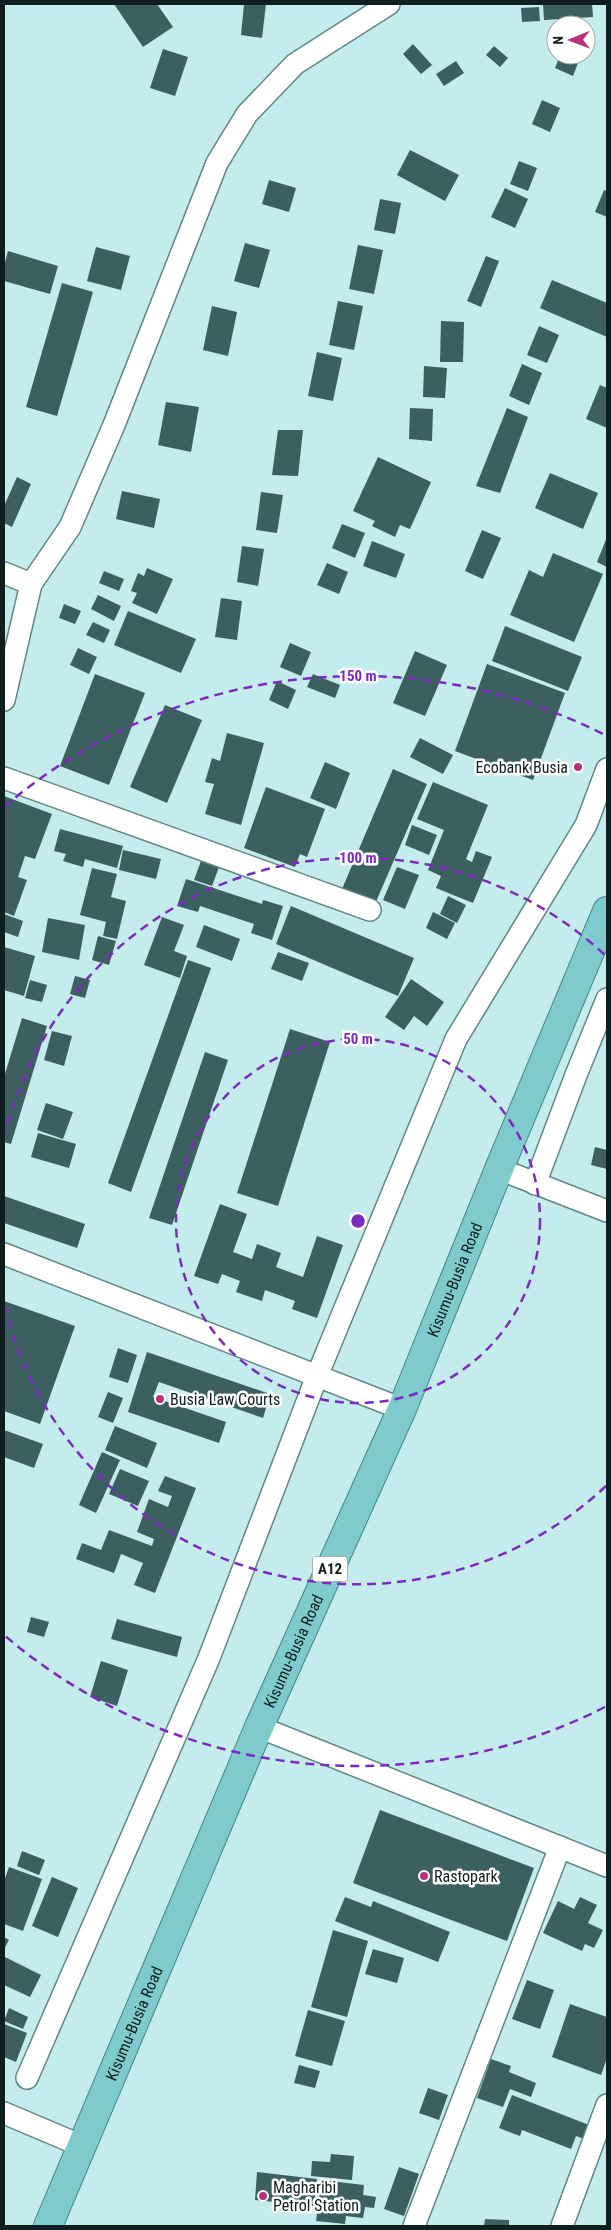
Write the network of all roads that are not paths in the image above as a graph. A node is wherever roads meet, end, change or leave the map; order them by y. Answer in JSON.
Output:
{"nodes":[{"id":1,"x":389,"y":4,"type":"edge"},
{"id":2,"x":4,"y":573,"type":"edge"},
{"id":3,"x":31,"y":584,"type":"junction"},
{"id":4,"x":4,"y":700,"type":"edge"},
{"id":5,"x":607,"y":769,"type":"edge"},
{"id":6,"x":4,"y":778,"type":"edge"},
{"id":7,"x":370,"y":910,"type":"dead end"},
{"id":8,"x":607,"y":911,"type":"edge"},
{"id":9,"x":607,"y":999,"type":"edge"},
{"id":10,"x":499,"y":1170,"type":"junction"},
{"id":11,"x":535,"y":1184,"type":"junction"},
{"id":12,"x":607,"y":1211,"type":"edge"},
{"id":13,"x":4,"y":1254,"type":"edge"},
{"id":14,"x":317,"y":1376,"type":"junction"},
{"id":15,"x":402,"y":1409,"type":"junction"},
{"id":16,"x":258,"y":1727,"type":"junction"},
{"id":17,"x":560,"y":1847,"type":"junction"},
{"id":18,"x":607,"y":1866,"type":"edge"},
{"id":19,"x":27,"y":2078,"type":"dead end"},
{"id":20,"x":607,"y":2105,"type":"edge"},
{"id":21,"x":4,"y":2113,"type":"edge"},
{"id":22,"x":82,"y":2146,"type":"junction"},
{"id":23,"x":48,"y":2226,"type":"edge"},
{"id":24,"x":414,"y":2226,"type":"edge"},
{"id":25,"x":562,"y":2226,"type":"edge"}],
"edges":[{"from":1,"to":3,"type":"street"},
{"from":2,"to":3,"type":"street"},
{"from":3,"to":4,"type":"street"},
{"from":5,"to":14,"type":"street"},
{"from":6,"to":7,"type":"street"},
{"from":8,"to":10,"type":"highway","name":"Kisumu-Busia Road","number":"A12"},
{"from":9,"to":11,"type":"street"},
{"from":10,"to":11,"type":"street"},
{"from":10,"to":15,"type":"highway","name":"Kisumu-Busia Road","number":"A12"},
{"from":11,"to":12,"type":"street"},
{"from":13,"to":14,"type":"street"},
{"from":14,"to":15,"type":"street"},
{"from":14,"to":19,"type":"street"},
{"from":15,"to":16,"type":"highway","name":"Kisumu-Busia Road","number":"A12"},
{"from":16,"to":17,"type":"street"},
{"from":16,"to":22,"type":"highway","name":"Kisumu-Busia Road","number":"A12"},
{"from":17,"to":18,"type":"street"},
{"from":17,"to":24,"type":"street"},
{"from":20,"to":25,"type":"street"},
{"from":21,"to":22,"type":"street"},
{"from":22,"to":23,"type":"highway","name":"Kisumu-Busia Road","number":"A12"}]}
